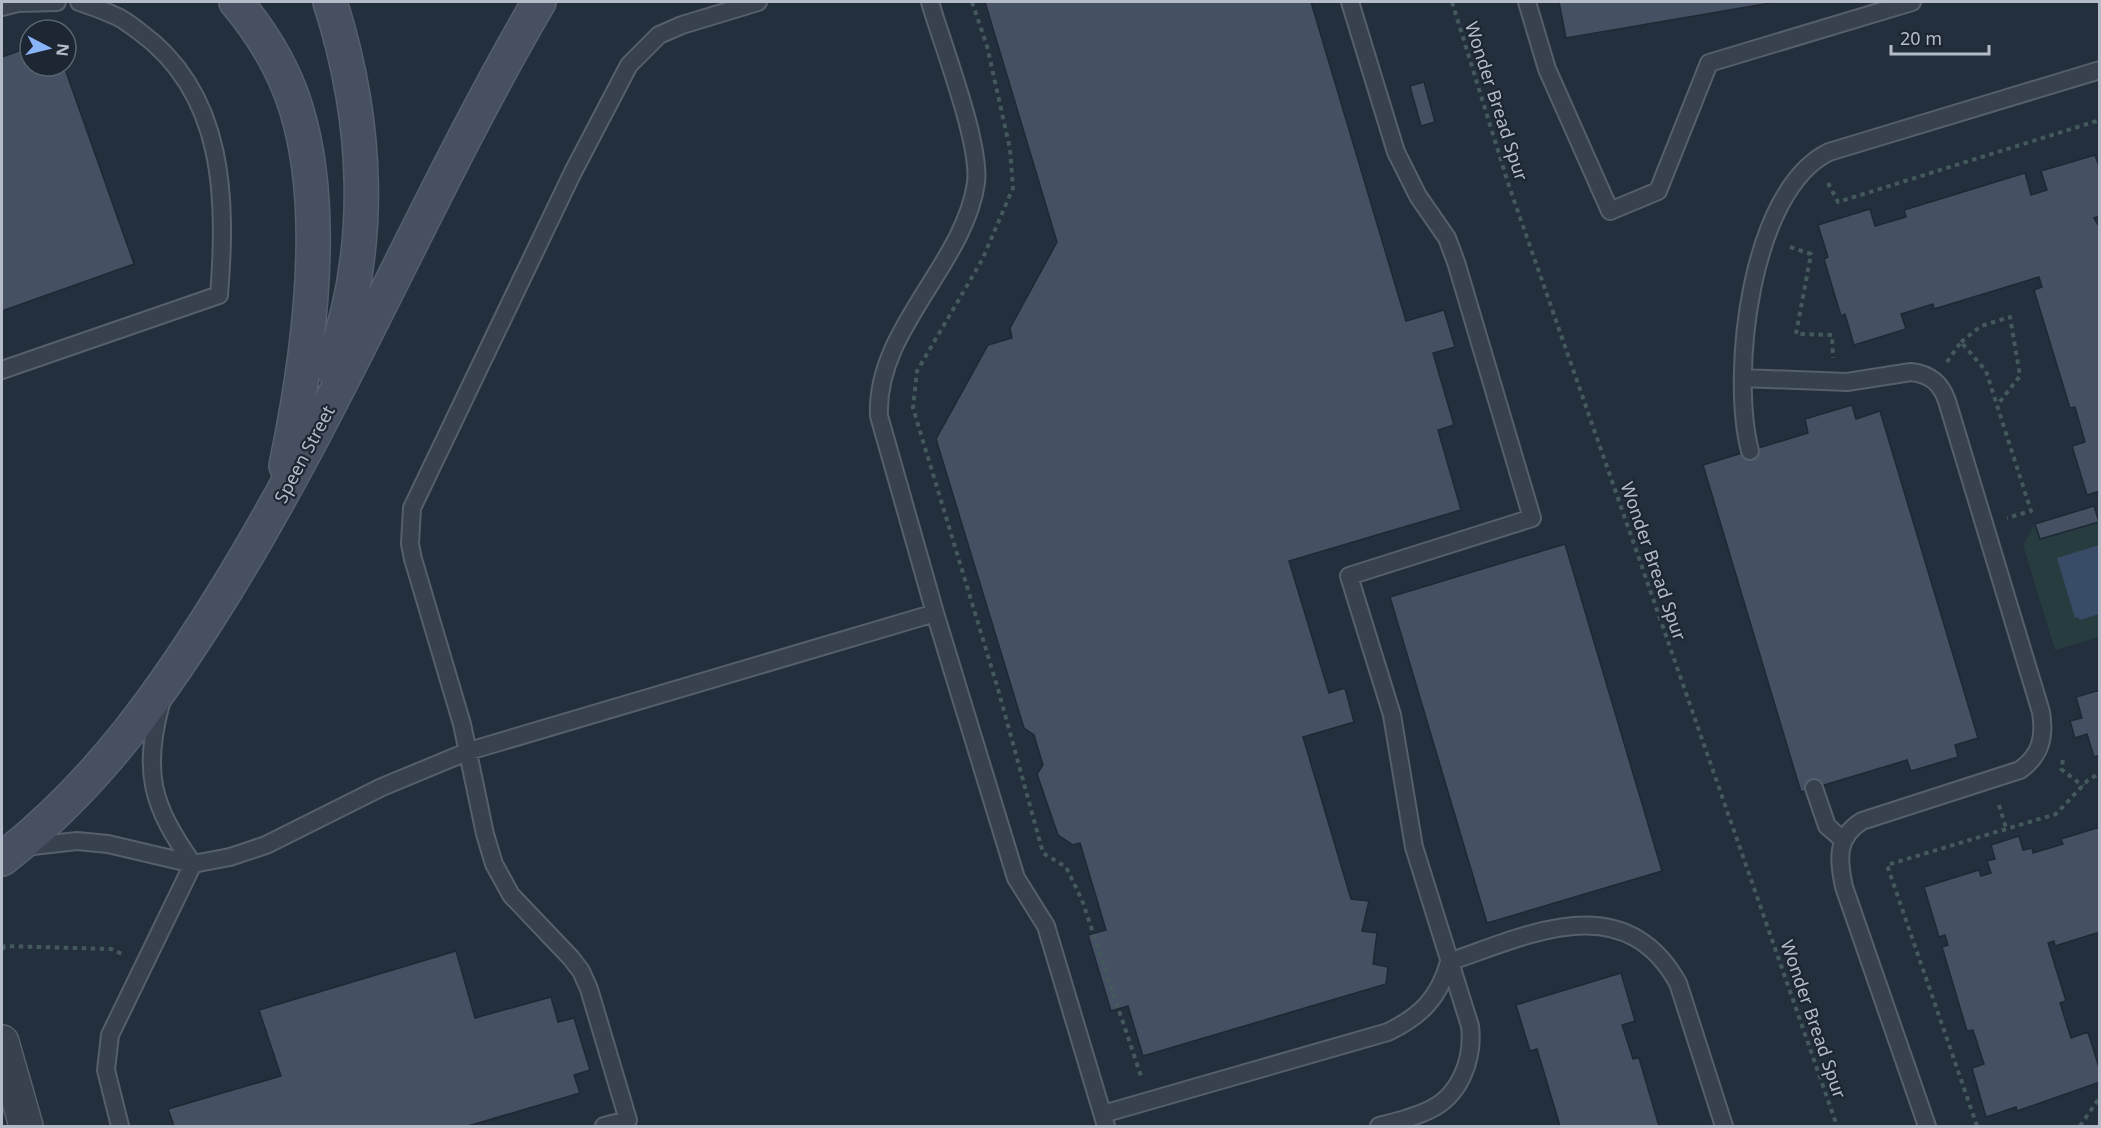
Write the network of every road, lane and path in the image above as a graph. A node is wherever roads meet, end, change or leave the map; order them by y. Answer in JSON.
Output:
{"nodes":[{"id":1,"x":57,"y":2,"type":"edge"},
{"id":2,"x":79,"y":2,"type":"edge"},
{"id":3,"x":236,"y":2,"type":"edge"},
{"id":4,"x":330,"y":2,"type":"edge"},
{"id":5,"x":539,"y":2,"type":"edge"},
{"id":6,"x":758,"y":2,"type":"edge"},
{"id":7,"x":930,"y":2,"type":"edge"},
{"id":8,"x":972,"y":2,"type":"edge"},
{"id":9,"x":1350,"y":2,"type":"edge"},
{"id":10,"x":1452,"y":2,"type":"edge"},
{"id":11,"x":1527,"y":2,"type":"edge"},
{"id":12,"x":1912,"y":2,"type":"edge"},
{"id":13,"x":2,"y":8,"type":"edge"},
{"id":14,"x":2100,"y":69,"type":"edge"},
{"id":15,"x":1961,"y":342,"type":"dead end"},
{"id":16,"x":2,"y":370,"type":"edge"},
{"id":17,"x":1743,"y":378,"type":"junction"},
{"id":18,"x":1998,"y":404,"type":"dead end"},
{"id":19,"x":1750,"y":451,"type":"dead end"},
{"id":20,"x":279,"y":500,"type":"junction"},
{"id":21,"x":935,"y":613,"type":"junction"},
{"id":22,"x":172,"y":675,"type":"junction"},
{"id":23,"x":469,"y":751,"type":"junction"},
{"id":24,"x":2100,"y":773,"type":"edge"},
{"id":25,"x":1814,"y":788,"type":"dead end"},
{"id":26,"x":1999,"y":805,"type":"dead end"},
{"id":27,"x":2006,"y":828,"type":"junction"},
{"id":28,"x":1842,"y":839,"type":"junction"},
{"id":29,"x":9,"y":854,"type":"edge"},
{"id":30,"x":193,"y":864,"type":"junction"},
{"id":31,"x":2,"y":949,"type":"edge"},
{"id":32,"x":1449,"y":962,"type":"junction"},
{"id":33,"x":145,"y":964,"type":"junction"},
{"id":34,"x":2,"y":1042,"type":"edge"},
{"id":35,"x":1137,"y":1066,"type":"dead end"},
{"id":36,"x":2100,"y":1096,"type":"edge"},
{"id":37,"x":1105,"y":1120,"type":"edge"},
{"id":38,"x":26,"y":1126,"type":"edge"},
{"id":39,"x":120,"y":1126,"type":"edge"},
{"id":40,"x":604,"y":1126,"type":"edge"},
{"id":41,"x":1379,"y":1126,"type":"edge"},
{"id":42,"x":1724,"y":1126,"type":"edge"},
{"id":43,"x":1837,"y":1126,"type":"edge"},
{"id":44,"x":1927,"y":1126,"type":"edge"},
{"id":45,"x":1977,"y":1126,"type":"edge"},
{"id":46,"x":2080,"y":1126,"type":"edge"}],
"edges":[{"from":1,"to":13,"type":"lane"},
{"from":2,"to":16,"type":"lane"},
{"from":3,"to":20,"type":"main road"},
{"from":4,"to":20,"type":"main road"},
{"from":5,"to":20,"type":"main road","name":"Speen Street"},
{"from":6,"to":23,"type":"lane"},
{"from":7,"to":21,"type":"lane"},
{"from":8,"to":35,"type":"path"},
{"from":9,"to":32,"type":"lane"},
{"from":10,"to":43,"type":"path","name":"Wonder Bread Spur"},
{"from":11,"to":12,"type":"lane"},
{"from":14,"to":17,"type":"lane"},
{"from":15,"to":18,"type":"path"},
{"from":17,"to":19,"type":"lane"},
{"from":17,"to":28,"type":"lane"},
{"from":20,"to":22,"type":"main road","name":"Speen Street"},
{"from":21,"to":23,"type":"lane"},
{"from":21,"to":37,"type":"lane"},
{"from":22,"to":29,"type":"main road","name":"Speen Street"},
{"from":22,"to":30,"type":"lane"},
{"from":23,"to":30,"type":"lane"},
{"from":23,"to":40,"type":"lane"},
{"from":24,"to":27,"type":"path"},
{"from":25,"to":28,"type":"lane"},
{"from":26,"to":27,"type":"path"},
{"from":27,"to":45,"type":"path"},
{"from":28,"to":44,"type":"lane"},
{"from":29,"to":30,"type":"lane"},
{"from":30,"to":33,"type":"lane"},
{"from":31,"to":33,"type":"path"},
{"from":32,"to":37,"type":"lane"},
{"from":32,"to":41,"type":"lane"},
{"from":32,"to":42,"type":"lane"},
{"from":33,"to":39,"type":"lane"},
{"from":34,"to":38,"type":"street"},
{"from":36,"to":46,"type":"path"}]}
